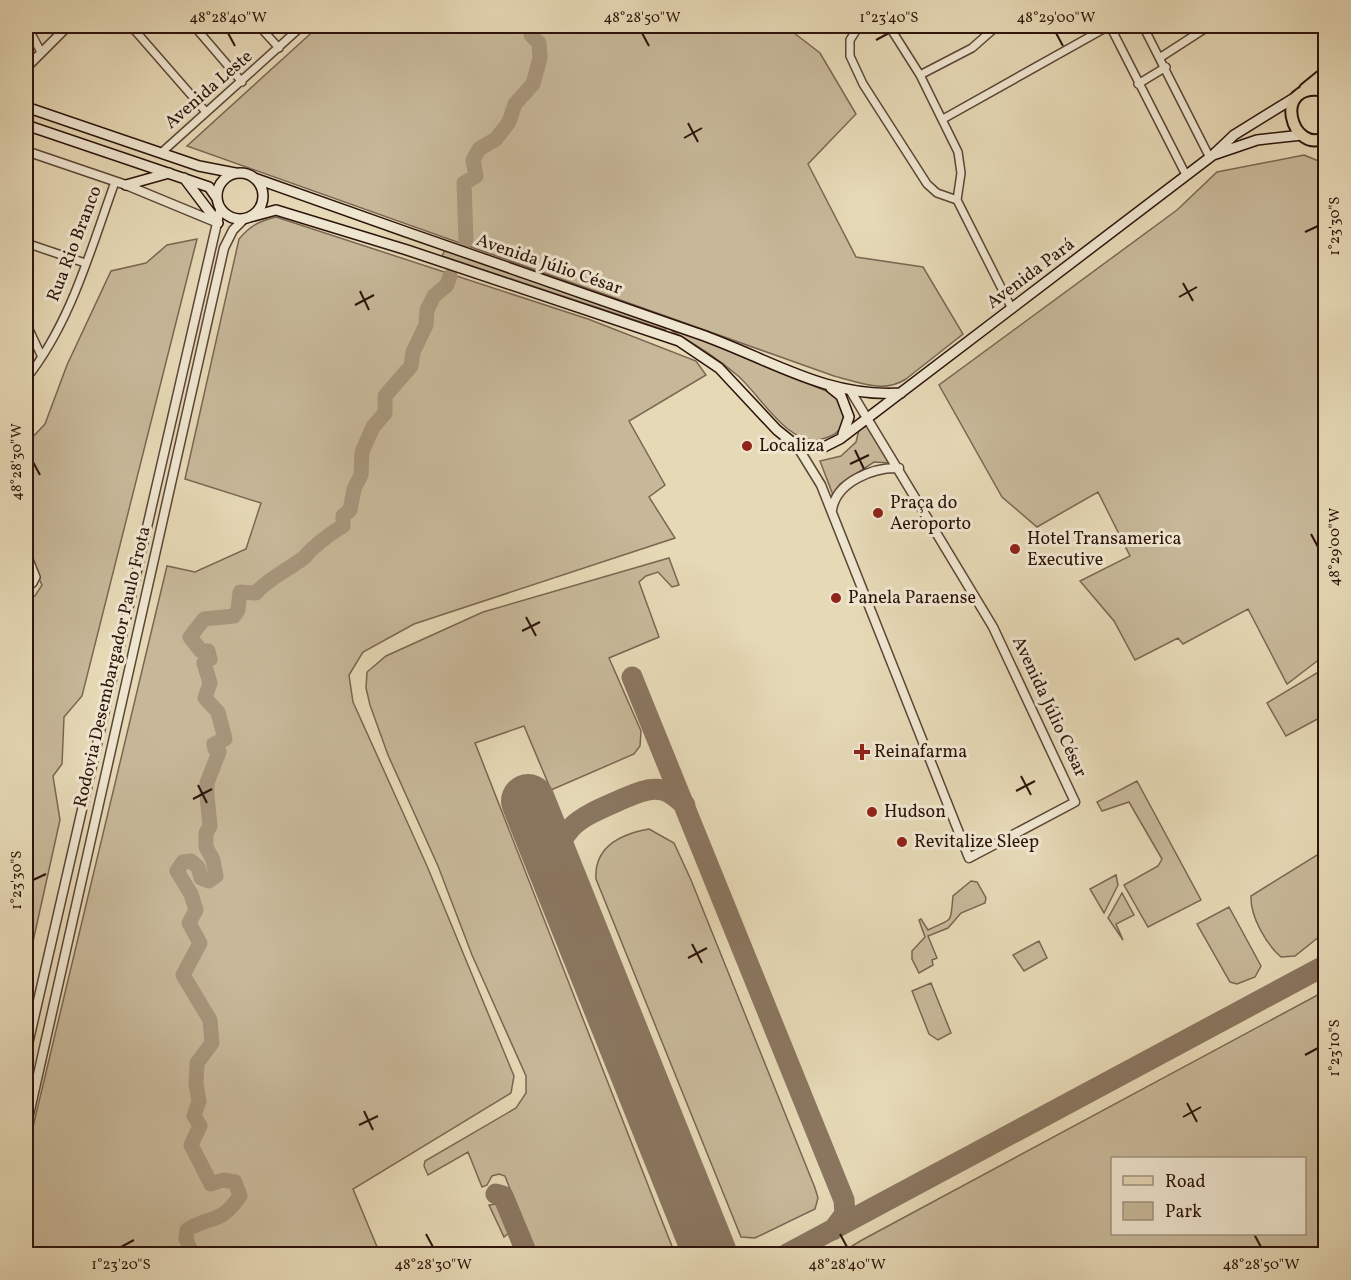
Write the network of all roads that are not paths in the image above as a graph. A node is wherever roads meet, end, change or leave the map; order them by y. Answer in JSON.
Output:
{"nodes":[{"id":1,"x":27,"y":26,"type":"edge"},
{"id":2,"x":68,"y":26,"type":"edge"},
{"id":3,"x":131,"y":26,"type":"edge"},
{"id":4,"x":194,"y":26,"type":"edge"},
{"id":5,"x":259,"y":26,"type":"edge"},
{"id":6,"x":302,"y":26,"type":"edge"},
{"id":7,"x":859,"y":26,"type":"edge"},
{"id":8,"x":889,"y":26,"type":"edge"},
{"id":9,"x":997,"y":26,"type":"edge"},
{"id":10,"x":1109,"y":26,"type":"edge"},
{"id":11,"x":1143,"y":26,"type":"edge"},
{"id":12,"x":1209,"y":26,"type":"edge"},
{"id":13,"x":279,"y":48,"type":"junction"},
{"id":14,"x":41,"y":52,"type":"junction"},
{"id":15,"x":1161,"y":57,"type":"junction"},
{"id":16,"x":26,"y":60,"type":"edge"},
{"id":17,"x":1166,"y":67,"type":"junction"},
{"id":18,"x":26,"y":68,"type":"edge"},
{"id":19,"x":1326,"y":72,"type":"edge"},
{"id":20,"x":920,"y":75,"type":"junction"},
{"id":21,"x":242,"y":81,"type":"junction"},
{"id":22,"x":1138,"y":84,"type":"junction"},
{"id":23,"x":1326,"y":91,"type":"edge"},
{"id":24,"x":1297,"y":96,"type":"junction"},
{"id":25,"x":26,"y":107,"type":"edge"},
{"id":26,"x":206,"y":112,"type":"junction"},
{"id":27,"x":943,"y":119,"type":"junction"},
{"id":28,"x":26,"y":126,"type":"edge"},
{"id":29,"x":1302,"y":135,"type":"junction"},
{"id":30,"x":1324,"y":138,"type":"edge"},
{"id":31,"x":26,"y":151,"type":"edge"},
{"id":32,"x":161,"y":153,"type":"junction"},
{"id":33,"x":1212,"y":157,"type":"junction"},
{"id":34,"x":169,"y":173,"type":"junction"},
{"id":35,"x":235,"y":173,"type":"junction"},
{"id":36,"x":1186,"y":175,"type":"junction"},
{"id":37,"x":184,"y":178,"type":"junction"},
{"id":38,"x":254,"y":178,"type":"junction"},
{"id":39,"x":116,"y":182,"type":"junction"},
{"id":40,"x":126,"y":185,"type":"junction"},
{"id":41,"x":216,"y":197,"type":"junction"},
{"id":42,"x":957,"y":200,"type":"junction"},
{"id":43,"x":220,"y":210,"type":"junction"},
{"id":44,"x":247,"y":218,"type":"junction"},
{"id":45,"x":218,"y":223,"type":"junction"},
{"id":46,"x":26,"y":243,"type":"edge"},
{"id":47,"x":85,"y":264,"type":"junction"},
{"id":48,"x":1012,"y":309,"type":"junction"},
{"id":49,"x":26,"y":323,"type":"edge"},
{"id":50,"x":41,"y":355,"type":"junction"},
{"id":51,"x":26,"y":379,"type":"edge"},
{"id":52,"x":831,"y":388,"type":"junction"},
{"id":53,"x":850,"y":390,"type":"junction"},
{"id":54,"x":901,"y":393,"type":"junction"},
{"id":55,"x":868,"y":418,"type":"junction"},
{"id":56,"x":840,"y":439,"type":"junction"},
{"id":57,"x":797,"y":446,"type":"junction"},
{"id":58,"x":899,"y":468,"type":"junction"},
{"id":59,"x":832,"y":512,"type":"junction"},
{"id":60,"x":26,"y":552,"type":"edge"},
{"id":61,"x":26,"y":588,"type":"edge"},
{"id":62,"x":26,"y":1053,"type":"edge"},
{"id":63,"x":26,"y":1128,"type":"edge"}],
"edges":[{"from":1,"to":14,"type":"street"},
{"from":2,"to":14,"type":"street"},
{"from":3,"to":26,"type":"street"},
{"from":4,"to":21,"type":"street"},
{"from":5,"to":13,"type":"street"},
{"from":6,"to":13,"type":"street","name":"Avenida Leste"},
{"from":7,"to":42,"type":"street"},
{"from":8,"to":20,"type":"street"},
{"from":9,"to":20,"type":"street"},
{"from":10,"to":22,"type":"street"},
{"from":10,"to":27,"type":"street"},
{"from":11,"to":15,"type":"street"},
{"from":12,"to":15,"type":"street"},
{"from":13,"to":21,"type":"street","name":"Avenida Leste"},
{"from":14,"to":16,"type":"street"},
{"from":14,"to":18,"type":"street"},
{"from":15,"to":17,"type":"street"},
{"from":17,"to":22,"type":"street"},
{"from":17,"to":33,"type":"street"},
{"from":19,"to":24,"type":"main road"},
{"from":20,"to":27,"type":"street"},
{"from":21,"to":26,"type":"street","name":"Avenida Leste"},
{"from":22,"to":36,"type":"street"},
{"from":23,"to":24,"type":"main road"},
{"from":24,"to":29,"type":"main road"},
{"from":24,"to":33,"type":"main road","name":"Avenida Pará"},
{"from":25,"to":32,"type":"main road"},
{"from":26,"to":32,"type":"street","name":"Avenida Leste"},
{"from":27,"to":42,"type":"street"},
{"from":28,"to":34,"type":"main road"},
{"from":29,"to":30,"type":"main road"},
{"from":29,"to":33,"type":"main road","name":"Avenida Pará"},
{"from":31,"to":39,"type":"street"},
{"from":32,"to":35,"type":"main road"},
{"from":33,"to":36,"type":"main road","name":"Avenida Pará"},
{"from":34,"to":37,"type":"main road"},
{"from":34,"to":40,"type":"main road"},
{"from":35,"to":38,"type":"main road"},
{"from":35,"to":41,"type":"main road"},
{"from":36,"to":48,"type":"main road","name":"Avenida Pará"},
{"from":37,"to":41,"type":"main road"},
{"from":37,"to":45,"type":"main road"},
{"from":38,"to":44,"type":"main road"},
{"from":38,"to":52,"type":"main road","name":"Avenida Júlio César"},
{"from":39,"to":40,"type":"street"},
{"from":39,"to":47,"type":"street","name":"Rua Rio Branco"},
{"from":40,"to":45,"type":"street"},
{"from":41,"to":43,"type":"main road"},
{"from":42,"to":48,"type":"street"},
{"from":43,"to":44,"type":"main road"},
{"from":43,"to":45,"type":"street","name":"Rodovia Desembargador Paulo Frota"},
{"from":44,"to":57,"type":"main road","name":"Avenida Júlio César"},
{"from":44,"to":63,"type":"street","name":"Rodovia Desembargador Paulo Frota"},
{"from":45,"to":62,"type":"street","name":"Rodovia Desembargador Paulo Frota"},
{"from":46,"to":47,"type":"street"},
{"from":47,"to":50,"type":"street","name":"Rua Rio Branco"},
{"from":48,"to":54,"type":"main road","name":"Avenida Pará"},
{"from":49,"to":50,"type":"street"},
{"from":50,"to":51,"type":"street","name":"Rua Rio Branco"},
{"from":52,"to":53,"type":"main road","name":"Avenida Júlio César"},
{"from":52,"to":56,"type":"main road"},
{"from":53,"to":54,"type":"main road","name":"Avenida Júlio César"},
{"from":53,"to":55,"type":"street","name":"Avenida Júlio César"},
{"from":54,"to":55,"type":"main road","name":"Avenida Pará"},
{"from":55,"to":56,"type":"main road"},
{"from":55,"to":58,"type":"street","name":"Avenida Júlio César"},
{"from":56,"to":57,"type":"main road"},
{"from":57,"to":59,"type":"street","name":"Avenida Júlio César"},
{"from":58,"to":59,"type":"street"},
{"from":58,"to":59,"type":"street","name":"Avenida Júlio César"},
{"from":60,"to":61,"type":"street"}]}
